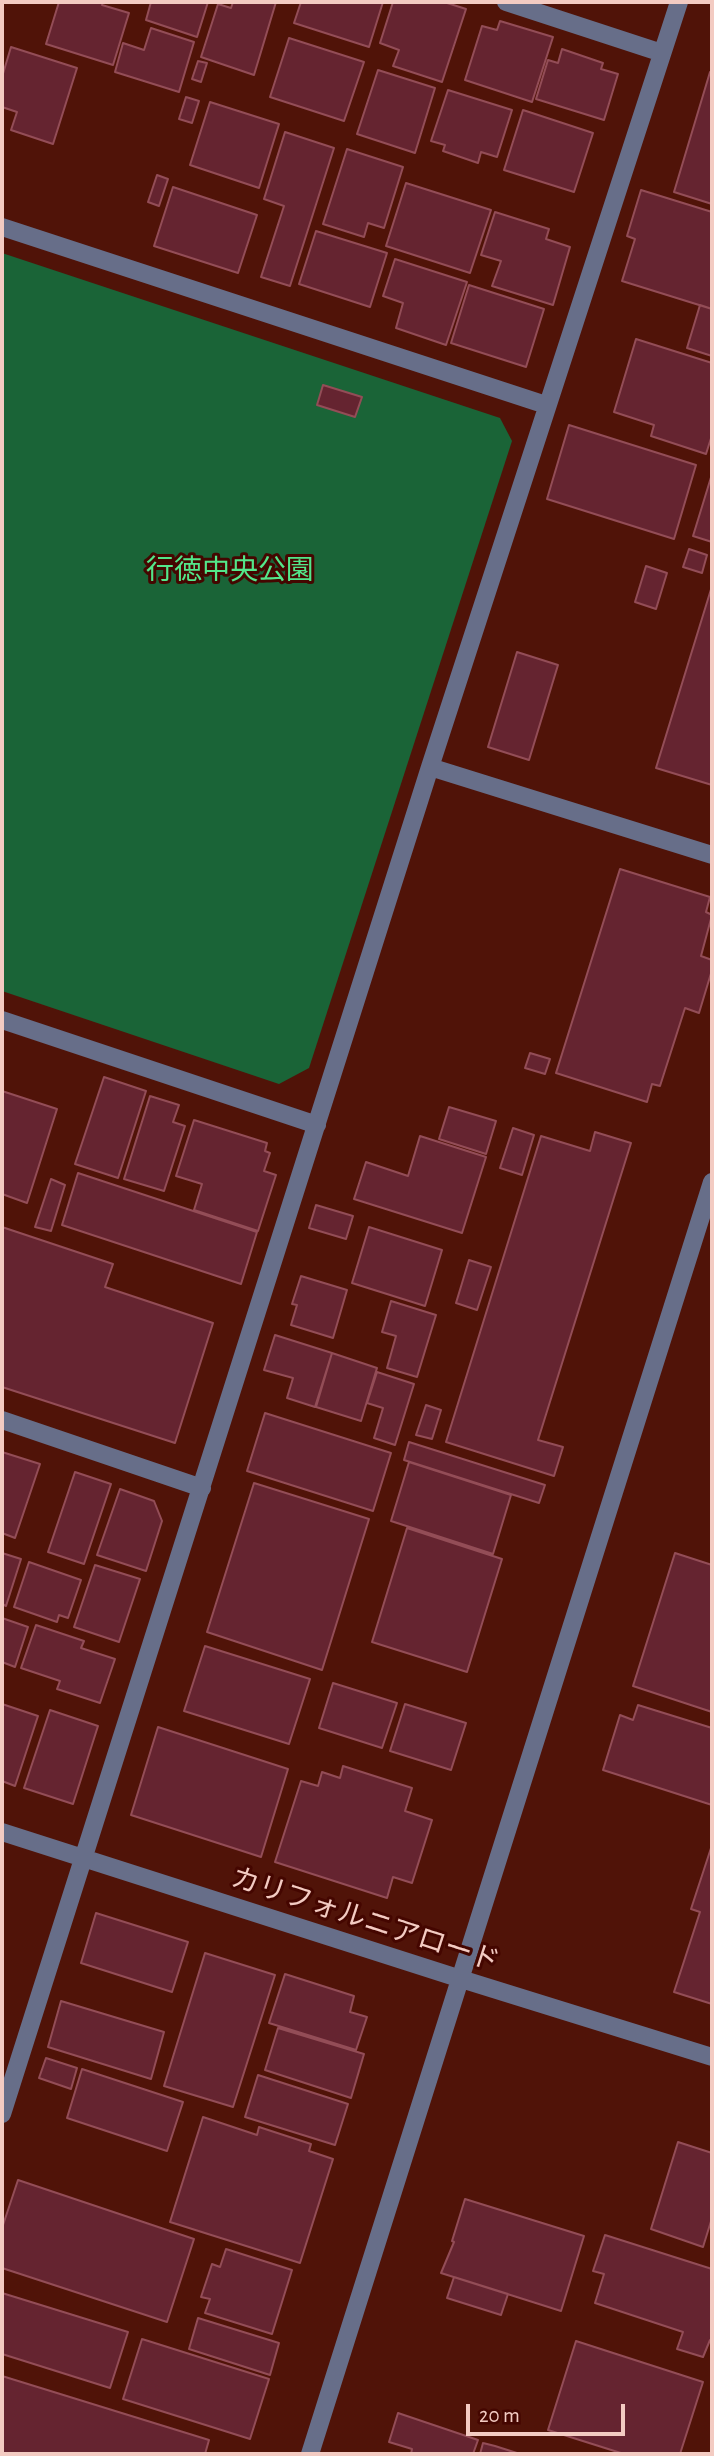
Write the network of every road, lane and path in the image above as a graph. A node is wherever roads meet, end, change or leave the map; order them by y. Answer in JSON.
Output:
{"nodes":[{"id":1,"x":506,"y":2,"type":"edge"},
{"id":2,"x":678,"y":2,"type":"edge"},
{"id":3,"x":662,"y":53,"type":"junction"},
{"id":4,"x":2,"y":227,"type":"edge"},
{"id":5,"x":547,"y":405,"type":"junction"},
{"id":6,"x":430,"y":767,"type":"junction"},
{"id":7,"x":712,"y":855,"type":"edge"},
{"id":8,"x":2,"y":1020,"type":"edge"},
{"id":9,"x":317,"y":1125,"type":"junction"},
{"id":10,"x":712,"y":1182,"type":"edge"},
{"id":11,"x":2,"y":1420,"type":"edge"},
{"id":12,"x":202,"y":1488,"type":"junction"},
{"id":13,"x":2,"y":1832,"type":"edge"},
{"id":14,"x":84,"y":1859,"type":"junction"},
{"id":15,"x":461,"y":1979,"type":"junction"},
{"id":16,"x":712,"y":2057,"type":"edge"},
{"id":17,"x":2,"y":2114,"type":"edge"},
{"id":18,"x":310,"y":2454,"type":"edge"}],
"edges":[{"from":1,"to":3,"type":"street"},
{"from":2,"to":3,"type":"street"},
{"from":3,"to":5,"type":"street"},
{"from":4,"to":5,"type":"street"},
{"from":5,"to":6,"type":"street"},
{"from":6,"to":7,"type":"street"},
{"from":6,"to":9,"type":"street"},
{"from":8,"to":9,"type":"street"},
{"from":9,"to":12,"type":"street"},
{"from":10,"to":15,"type":"street"},
{"from":11,"to":12,"type":"street"},
{"from":12,"to":14,"type":"street"},
{"from":13,"to":14,"type":"street","name":"カリフォルニアロード"},
{"from":14,"to":15,"type":"street","name":"カリフォルニアロード"},
{"from":14,"to":17,"type":"street"},
{"from":15,"to":16,"type":"street","name":"カリフォルニアロード"},
{"from":15,"to":18,"type":"street"}]}
